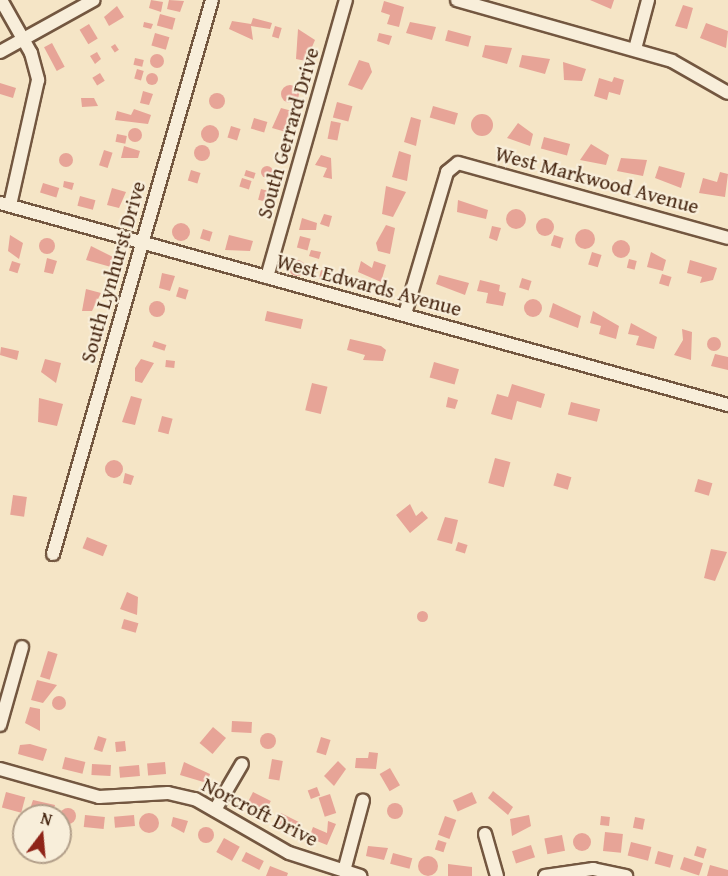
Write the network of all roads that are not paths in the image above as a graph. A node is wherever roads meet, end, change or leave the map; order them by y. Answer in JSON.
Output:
{"nodes":[{"id":1,"x":1,"y":0,"type":"edge"},
{"id":2,"x":94,"y":0,"type":"edge"},
{"id":3,"x":212,"y":0,"type":"edge"},
{"id":4,"x":346,"y":0,"type":"edge"},
{"id":5,"x":457,"y":0,"type":"edge"},
{"id":6,"x":648,"y":0,"type":"edge"},
{"id":7,"x":490,"y":4,"type":"edge"},
{"id":8,"x":22,"y":39,"type":"junction"},
{"id":9,"x":635,"y":49,"type":"junction"},
{"id":10,"x":0,"y":52,"type":"edge"},
{"id":11,"x":728,"y":93,"type":"edge"},
{"id":12,"x":5,"y":204,"type":"edge"},
{"id":13,"x":728,"y":238,"type":"edge"},
{"id":14,"x":141,"y":242,"type":"junction"},
{"id":15,"x":267,"y":277,"type":"junction"},
{"id":16,"x":405,"y":314,"type":"junction"},
{"id":17,"x":728,"y":405,"type":"edge"},
{"id":18,"x":53,"y":554,"type":"dead end"},
{"id":19,"x":22,"y":647,"type":"dead end"},
{"id":20,"x":3,"y":706,"type":"edge"},
{"id":21,"x":0,"y":724,"type":"edge"},
{"id":22,"x":242,"y":764,"type":"dead end"},
{"id":23,"x":0,"y":769,"type":"edge"},
{"id":24,"x":363,"y":800,"type":"dead end"},
{"id":25,"x":214,"y":810,"type":"junction"},
{"id":26,"x":485,"y":834,"type":"dead end"},
{"id":27,"x":344,"y":871,"type":"junction"},
{"id":28,"x":360,"y":876,"type":"edge"},
{"id":29,"x":497,"y":876,"type":"edge"},
{"id":30,"x":545,"y":876,"type":"edge"},
{"id":31,"x":626,"y":876,"type":"edge"}],
"edges":[{"from":1,"to":8,"type":"street"},
{"from":2,"to":8,"type":"street"},
{"from":3,"to":14,"type":"street","name":"South Lynhurst Drive"},
{"from":4,"to":15,"type":"street","name":"South Gerrard Drive"},
{"from":5,"to":7,"type":"street"},
{"from":6,"to":9,"type":"street"},
{"from":7,"to":9,"type":"street"},
{"from":8,"to":10,"type":"street"},
{"from":8,"to":12,"type":"street"},
{"from":9,"to":11,"type":"street"},
{"from":12,"to":14,"type":"street","name":"West Edwards Avenue"},
{"from":13,"to":16,"type":"street","name":"West Markwood Avenue"},
{"from":14,"to":15,"type":"street","name":"West Edwards Avenue"},
{"from":14,"to":18,"type":"street","name":"South Lynhurst Drive"},
{"from":15,"to":16,"type":"street","name":"West Edwards Avenue"},
{"from":16,"to":17,"type":"street","name":"West Edwards Avenue"},
{"from":19,"to":20,"type":"street"},
{"from":20,"to":21,"type":"street"},
{"from":22,"to":25,"type":"street"},
{"from":23,"to":25,"type":"street","name":"Norcroft Drive"},
{"from":24,"to":27,"type":"street"},
{"from":25,"to":27,"type":"street","name":"Norcroft Drive"},
{"from":26,"to":29,"type":"street"},
{"from":27,"to":28,"type":"street","name":"Norcroft Drive"},
{"from":30,"to":31,"type":"street"}]}
